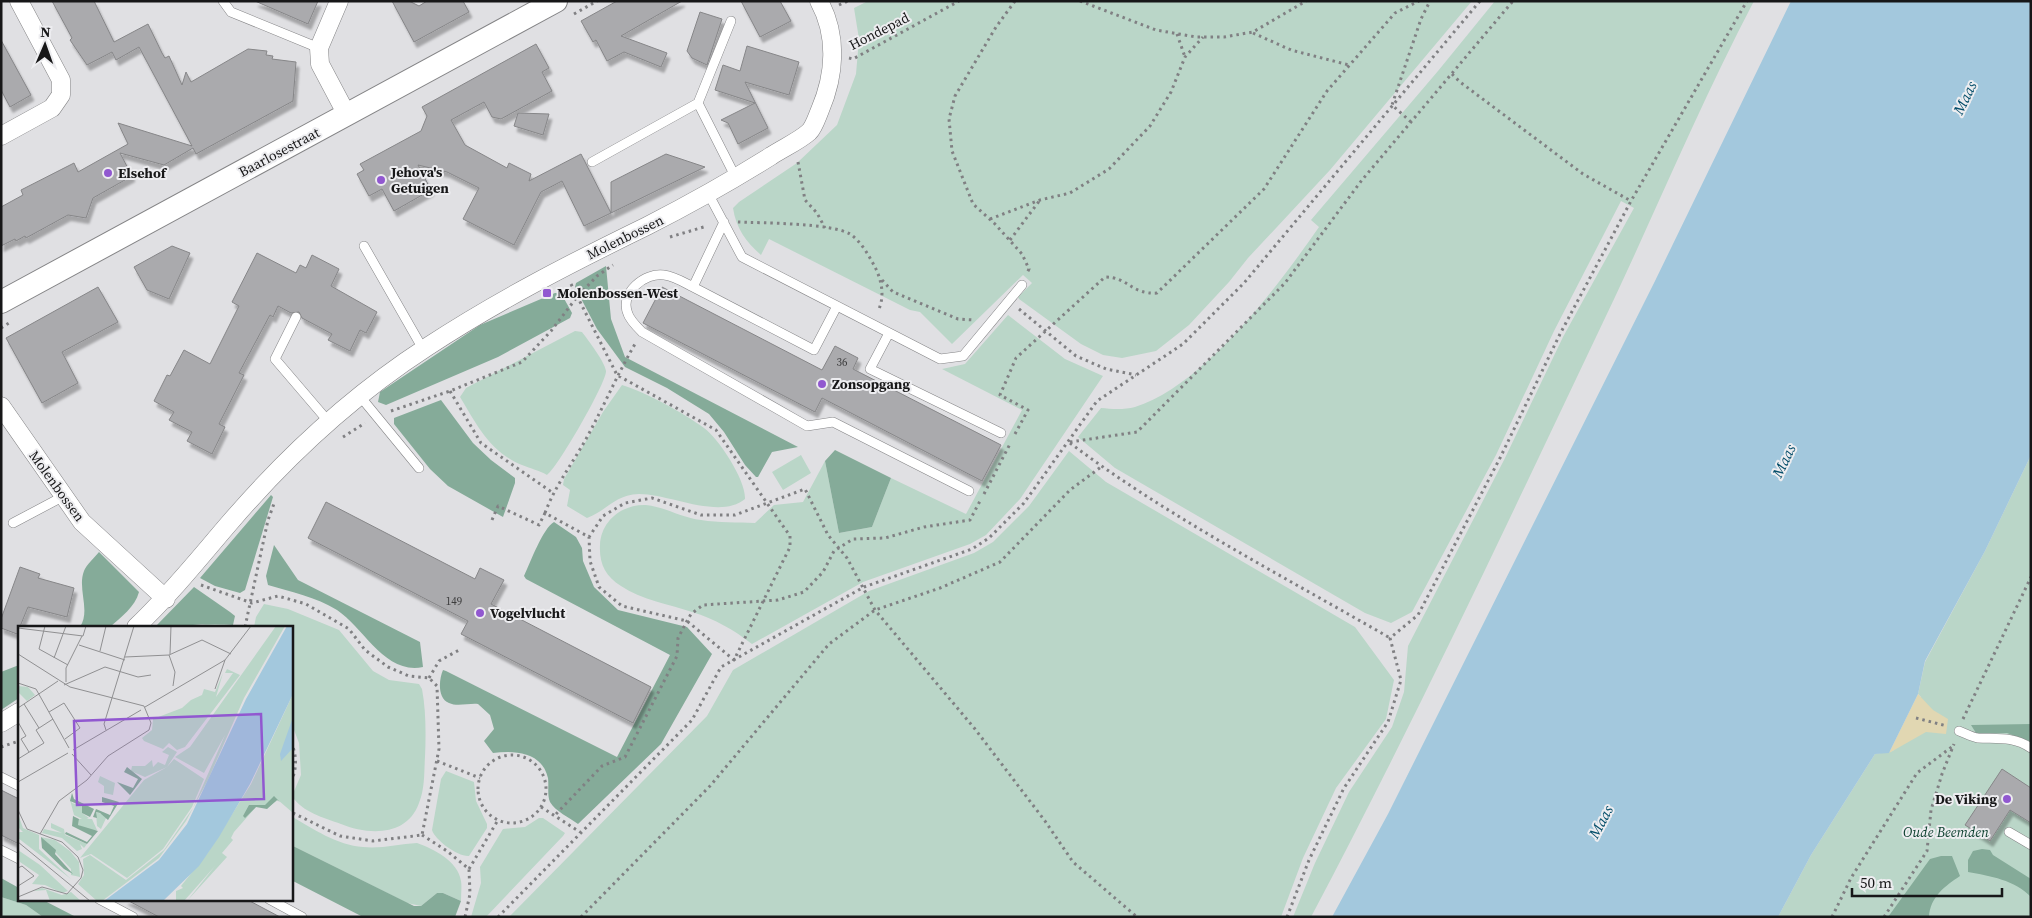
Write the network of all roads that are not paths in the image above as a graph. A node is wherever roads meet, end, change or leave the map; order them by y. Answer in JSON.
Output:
{"nodes":[{"id":1,"x":19,"y":1,"type":"edge"},
{"id":2,"x":224,"y":1,"type":"edge"},
{"id":3,"x":339,"y":1,"type":"edge"},
{"id":4,"x":556,"y":1,"type":"edge"},
{"id":5,"x":819,"y":1,"type":"edge"},
{"id":6,"x":732,"y":22,"type":"dead end"},
{"id":7,"x":319,"y":48,"type":"junction"},
{"id":8,"x":698,"y":103,"type":"junction"},
{"id":9,"x":347,"y":115,"type":"junction"},
{"id":10,"x":1,"y":136,"type":"edge"},
{"id":11,"x":592,"y":162,"type":"dead end"},
{"id":12,"x":736,"y":178,"type":"junction"},
{"id":13,"x":709,"y":195,"type":"junction"},
{"id":14,"x":724,"y":222,"type":"junction"},
{"id":15,"x":364,"y":246,"type":"dead end"},
{"id":16,"x":1022,"y":285,"type":"road end"},
{"id":17,"x":693,"y":287,"type":"junction"},
{"id":18,"x":1,"y":302,"type":"edge"},
{"id":19,"x":837,"y":306,"type":"junction"},
{"id":20,"x":296,"y":317,"type":"dead end"},
{"id":21,"x":889,"y":333,"type":"junction"},
{"id":22,"x":423,"y":349,"type":"junction"},
{"id":23,"x":359,"y":395,"type":"junction"},
{"id":24,"x":1,"y":406,"type":"edge"},
{"id":25,"x":328,"y":421,"type":"junction"},
{"id":26,"x":1001,"y":433,"type":"dead end"},
{"id":27,"x":419,"y":468,"type":"dead end"},
{"id":28,"x":969,"y":491,"type":"dead end"},
{"id":29,"x":64,"y":496,"type":"junction"},
{"id":30,"x":13,"y":524,"type":"dead end"},
{"id":31,"x":166,"y":599,"type":"junction"},
{"id":32,"x":137,"y":626,"type":"edge"},
{"id":33,"x":18,"y":713,"type":"edge"},
{"id":34,"x":1,"y":722,"type":"edge"},
{"id":35,"x":1959,"y":731,"type":"road end"},
{"id":36,"x":2031,"y":748,"type":"edge"},
{"id":37,"x":1,"y":777,"type":"edge"},
{"id":38,"x":18,"y":786,"type":"edge"},
{"id":39,"x":2009,"y":832,"type":"dead end"},
{"id":40,"x":2031,"y":845,"type":"edge"},
{"id":41,"x":1,"y":850,"type":"edge"},
{"id":42,"x":18,"y":858,"type":"edge"},
{"id":43,"x":101,"y":900,"type":"edge"},
{"id":44,"x":271,"y":900,"type":"edge"},
{"id":45,"x":134,"y":917,"type":"edge"},
{"id":46,"x":302,"y":917,"type":"edge"}],
"edges":[{"from":1,"to":10,"type":"street"},
{"from":2,"to":7,"type":"lane"},
{"from":3,"to":7,"type":"street"},
{"from":4,"to":9,"type":"street","name":"Baarlosestraat"},
{"from":5,"to":12,"type":"street","name":"Molenbossen"},
{"from":6,"to":8,"type":"lane"},
{"from":7,"to":9,"type":"street"},
{"from":8,"to":11,"type":"lane"},
{"from":8,"to":12,"type":"lane"},
{"from":9,"to":18,"type":"street","name":"Baarlosestraat"},
{"from":12,"to":13,"type":"street","name":"Molenbossen"},
{"from":13,"to":14,"type":"lane"},
{"from":13,"to":22,"type":"street","name":"Molenbossen"},
{"from":14,"to":17,"type":"lane"},
{"from":14,"to":19,"type":"lane"},
{"from":15,"to":22,"type":"lane"},
{"from":16,"to":21,"type":"lane"},
{"from":17,"to":19,"type":"lane"},
{"from":17,"to":28,"type":"lane"},
{"from":19,"to":21,"type":"lane"},
{"from":20,"to":25,"type":"lane"},
{"from":21,"to":26,"type":"lane"},
{"from":22,"to":23,"type":"street","name":"Molenbossen"},
{"from":23,"to":25,"type":"street","name":"Molenbossen"},
{"from":23,"to":27,"type":"lane"},
{"from":24,"to":29,"type":"street","name":"Molenbossen"},
{"from":25,"to":31,"type":"street","name":"Molenbossen"},
{"from":29,"to":30,"type":"lane"},
{"from":29,"to":31,"type":"street","name":"Molenbossen"},
{"from":31,"to":32,"type":"street","name":"Molenbossen"},
{"from":33,"to":34,"type":"street"},
{"from":35,"to":36,"type":"lane"},
{"from":37,"to":38,"type":"lane"},
{"from":39,"to":40,"type":"lane"},
{"from":41,"to":42,"type":"lane"},
{"from":43,"to":45,"type":"lane"},
{"from":44,"to":46,"type":"lane"}]}
